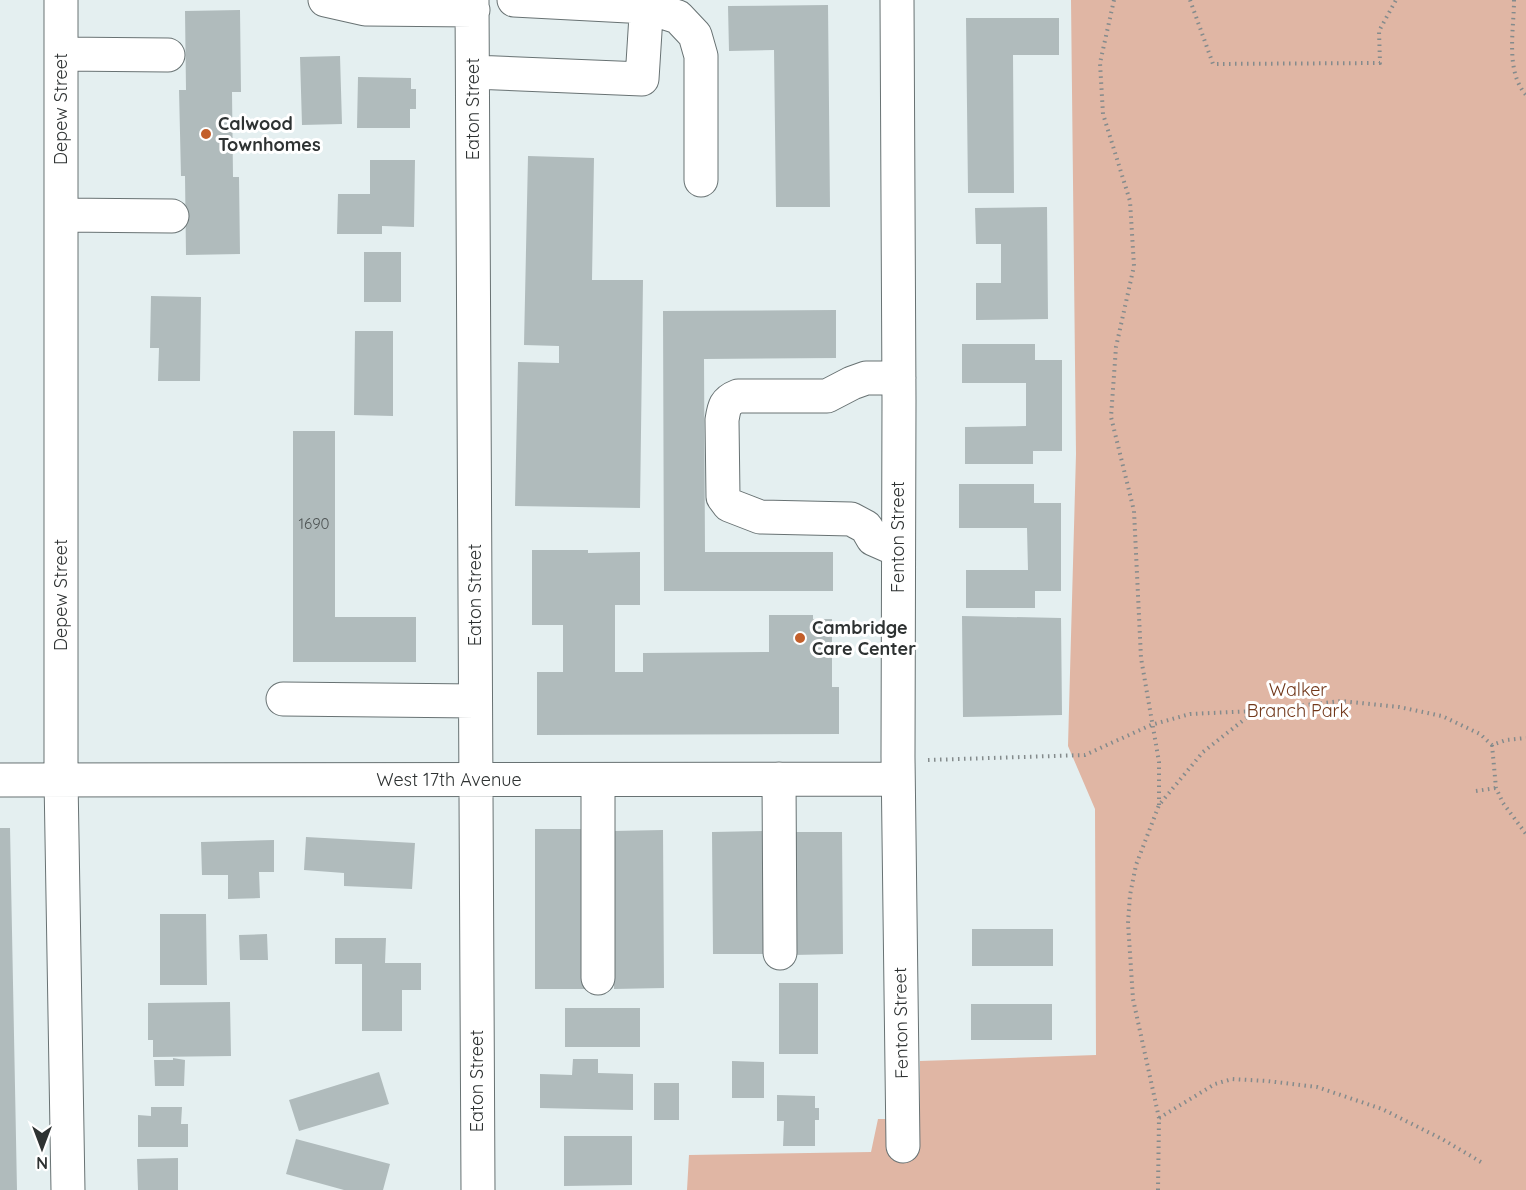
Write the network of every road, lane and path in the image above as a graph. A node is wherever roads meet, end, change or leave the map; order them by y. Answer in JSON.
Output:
{"nodes":[{"id":1,"x":61,"y":0,"type":"edge"},
{"id":2,"x":325,"y":0,"type":"edge"},
{"id":3,"x":514,"y":0,"type":"edge"},
{"id":4,"x":897,"y":0,"type":"edge"},
{"id":5,"x":1114,"y":0,"type":"edge"},
{"id":6,"x":1190,"y":0,"type":"edge"},
{"id":7,"x":1396,"y":0,"type":"edge"},
{"id":8,"x":1514,"y":0,"type":"edge"},
{"id":9,"x":647,"y":3,"type":"edge"},
{"id":10,"x":405,"y":5,"type":"edge"},
{"id":11,"x":472,"y":5,"type":"edge"},
{"id":12,"x":61,"y":54,"type":"junction"},
{"id":13,"x":168,"y":55,"type":"dead end"},
{"id":14,"x":473,"y":72,"type":"junction"},
{"id":15,"x":1526,"y":95,"type":"edge"},
{"id":16,"x":701,"y":180,"type":"dead end"},
{"id":17,"x":61,"y":215,"type":"junction"},
{"id":18,"x":172,"y":216,"type":"dead end"},
{"id":19,"x":899,"y":378,"type":"junction"},
{"id":20,"x":898,"y":550,"type":"junction"},
{"id":21,"x":283,"y":699,"type":"dead end"},
{"id":22,"x":475,"y":701,"type":"junction"},
{"id":23,"x":1255,"y":711,"type":"junction"},
{"id":24,"x":1151,"y":725,"type":"junction"},
{"id":25,"x":1526,"y":738,"type":"edge"},
{"id":26,"x":1492,"y":745,"type":"junction"},
{"id":27,"x":924,"y":760,"type":"dead end"},
{"id":28,"x":61,"y":779,"type":"junction"},
{"id":29,"x":779,"y":779,"type":"junction"},
{"id":30,"x":898,"y":779,"type":"junction"},
{"id":31,"x":0,"y":780,"type":"edge"},
{"id":32,"x":475,"y":780,"type":"junction"},
{"id":33,"x":598,"y":780,"type":"junction"},
{"id":34,"x":1496,"y":788,"type":"junction"},
{"id":35,"x":1476,"y":791,"type":"dead end"},
{"id":36,"x":1159,"y":806,"type":"junction"},
{"id":37,"x":1526,"y":834,"type":"edge"},
{"id":38,"x":780,"y":953,"type":"dead end"},
{"id":39,"x":598,"y":978,"type":"dead end"},
{"id":40,"x":1159,"y":1118,"type":"junction"},
{"id":41,"x":903,"y":1146,"type":"dead end"},
{"id":42,"x":1481,"y":1162,"type":"dead end"},
{"id":43,"x":68,"y":1190,"type":"edge"},
{"id":44,"x":478,"y":1190,"type":"edge"},
{"id":45,"x":1158,"y":1190,"type":"edge"}],
"edges":[{"from":1,"to":12,"type":"street","name":"Depew Street"},
{"from":2,"to":10,"type":"street"},
{"from":3,"to":9,"type":"street"},
{"from":4,"to":19,"type":"street","name":"Fenton Street"},
{"from":5,"to":24,"type":"path"},
{"from":6,"to":7,"type":"path"},
{"from":8,"to":15,"type":"path"},
{"from":9,"to":14,"type":"street"},
{"from":9,"to":16,"type":"street"},
{"from":10,"to":11,"type":"street"},
{"from":11,"to":14,"type":"street","name":"Eaton Street"},
{"from":12,"to":13,"type":"street"},
{"from":12,"to":17,"type":"street","name":"Depew Street"},
{"from":14,"to":22,"type":"street","name":"Eaton Street"},
{"from":17,"to":18,"type":"street"},
{"from":17,"to":28,"type":"street","name":"Depew Street"},
{"from":19,"to":20,"type":"street","name":"Fenton Street"},
{"from":19,"to":20,"type":"street"},
{"from":20,"to":30,"type":"street","name":"Fenton Street"},
{"from":21,"to":22,"type":"street"},
{"from":22,"to":32,"type":"street","name":"Eaton Street"},
{"from":23,"to":24,"type":"path"},
{"from":23,"to":26,"type":"path"},
{"from":23,"to":36,"type":"path"},
{"from":24,"to":27,"type":"path"},
{"from":24,"to":36,"type":"path"},
{"from":25,"to":26,"type":"path"},
{"from":26,"to":34,"type":"path"},
{"from":28,"to":31,"type":"street","name":"West 17th Avenue"},
{"from":28,"to":32,"type":"street","name":"West 17th Avenue"},
{"from":28,"to":43,"type":"street","name":"Depew Street"},
{"from":29,"to":30,"type":"street","name":"West 17th Avenue"},
{"from":29,"to":33,"type":"street","name":"West 17th Avenue"},
{"from":29,"to":38,"type":"street"},
{"from":30,"to":41,"type":"street","name":"Fenton Street"},
{"from":32,"to":33,"type":"street","name":"West 17th Avenue"},
{"from":32,"to":44,"type":"street","name":"Eaton Street"},
{"from":33,"to":39,"type":"street"},
{"from":34,"to":35,"type":"path"},
{"from":34,"to":37,"type":"path"},
{"from":36,"to":40,"type":"path"},
{"from":40,"to":42,"type":"path"},
{"from":40,"to":45,"type":"path"}]}
